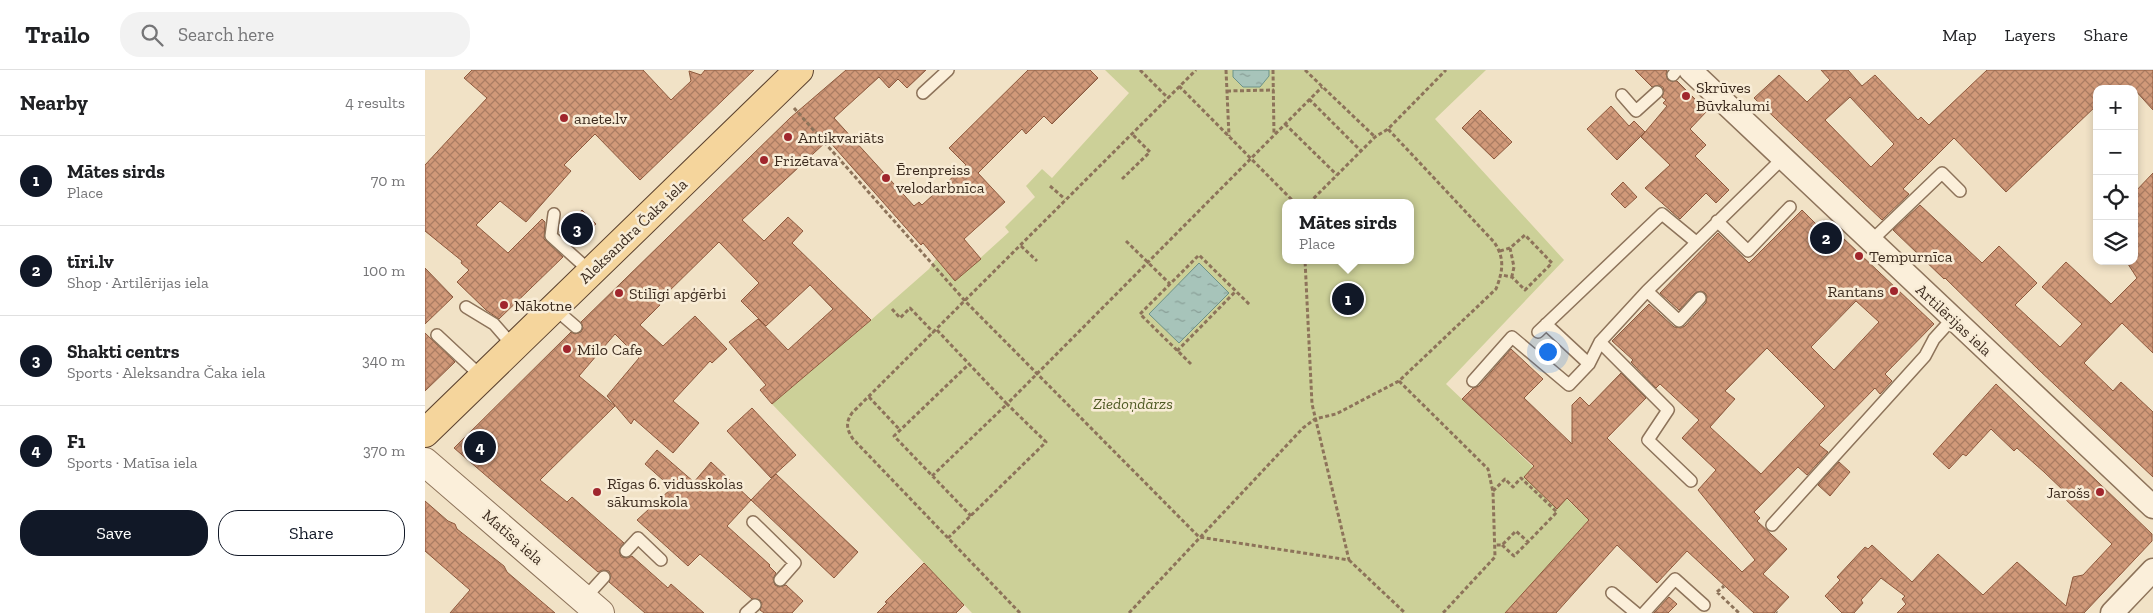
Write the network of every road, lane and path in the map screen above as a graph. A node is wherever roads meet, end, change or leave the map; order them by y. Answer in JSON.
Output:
{"nodes":[{"id":1,"x":799,"y":70,"type":"edge"},
{"id":2,"x":948,"y":70,"type":"edge"},
{"id":3,"x":1140,"y":70,"type":"edge"},
{"id":4,"x":1196,"y":70,"type":"edge"},
{"id":5,"x":1226,"y":70,"type":"edge"},
{"id":6,"x":1273,"y":70,"type":"edge"},
{"id":7,"x":1305,"y":70,"type":"edge"},
{"id":8,"x":1446,"y":70,"type":"edge"},
{"id":9,"x":1680,"y":72,"type":"edge"},
{"id":10,"x":1179,"y":86,"type":"junction"},
{"id":11,"x":1322,"y":86,"type":"junction"},
{"id":12,"x":778,"y":90,"type":"junction"},
{"id":13,"x":1274,"y":90,"type":"junction"},
{"id":14,"x":1227,"y":91,"type":"junction"},
{"id":15,"x":1657,"y":92,"type":"dead end"},
{"id":16,"x":923,"y":93,"type":"dead end"},
{"id":17,"x":1622,"y":95,"type":"dead end"},
{"id":18,"x":1168,"y":98,"type":"junction"},
{"id":19,"x":1309,"y":99,"type":"junction"},
{"id":20,"x":1285,"y":124,"type":"junction"},
{"id":21,"x":1389,"y":129,"type":"junction"},
{"id":22,"x":1132,"y":134,"type":"junction"},
{"id":23,"x":1229,"y":136,"type":"junction"},
{"id":24,"x":1274,"y":136,"type":"junction"},
{"id":25,"x":1375,"y":137,"type":"junction"},
{"id":26,"x":1361,"y":151,"type":"junction"},
{"id":27,"x":1783,"y":158,"type":"junction"},
{"id":28,"x":1251,"y":159,"type":"junction"},
{"id":29,"x":1337,"y":175,"type":"junction"},
{"id":30,"x":1122,"y":179,"type":"dead end"},
{"id":31,"x":1050,"y":186,"type":"dead end"},
{"id":32,"x":1960,"y":191,"type":"dead end"},
{"id":33,"x":1065,"y":199,"type":"junction"},
{"id":34,"x":1291,"y":199,"type":"edge"},
{"id":35,"x":1313,"y":199,"type":"edge"},
{"id":36,"x":1790,"y":207,"type":"dead end"},
{"id":37,"x":554,"y":214,"type":"dead end"},
{"id":38,"x":1717,"y":220,"type":"junction"},
{"id":39,"x":1126,"y":241,"type":"dead end"},
{"id":40,"x":1871,"y":241,"type":"junction"},
{"id":41,"x":1695,"y":242,"type":"junction"},
{"id":42,"x":1021,"y":246,"type":"junction"},
{"id":43,"x":1510,"y":248,"type":"junction"},
{"id":44,"x":1500,"y":251,"type":"junction"},
{"id":45,"x":1037,"y":261,"type":"dead end"},
{"id":46,"x":1148,"y":262,"type":"junction"},
{"id":47,"x":1305,"y":264,"type":"edge"},
{"id":48,"x":591,"y":272,"type":"junction"},
{"id":49,"x":1502,"y":275,"type":"junction"},
{"id":50,"x":1512,"y":277,"type":"junction"},
{"id":51,"x":1170,"y":284,"type":"junction"},
{"id":52,"x":1236,"y":291,"type":"junction"},
{"id":53,"x":1647,"y":291,"type":"junction"},
{"id":54,"x":1699,"y":298,"type":"dead end"},
{"id":55,"x":966,"y":302,"type":"junction"},
{"id":56,"x":1250,"y":304,"type":"dead end"},
{"id":57,"x":466,"y":307,"type":"dead end"},
{"id":58,"x":554,"y":308,"type":"junction"},
{"id":59,"x":892,"y":309,"type":"dead end"},
{"id":60,"x":1953,"y":318,"type":"junction"},
{"id":61,"x":576,"y":327,"type":"dead end"},
{"id":62,"x":935,"y":331,"type":"junction"},
{"id":63,"x":437,"y":335,"type":"dead end"},
{"id":64,"x":1600,"y":342,"type":"junction"},
{"id":65,"x":514,"y":346,"type":"junction"},
{"id":66,"x":1177,"y":351,"type":"junction"},
{"id":67,"x":969,"y":364,"type":"junction"},
{"id":68,"x":1191,"y":364,"type":"dead end"},
{"id":69,"x":1589,"y":364,"type":"junction"},
{"id":70,"x":1038,"y":373,"type":"junction"},
{"id":71,"x":482,"y":377,"type":"junction"},
{"id":72,"x":1473,"y":380,"type":"dead end"},
{"id":73,"x":1399,"y":381,"type":"junction"},
{"id":74,"x":869,"y":396,"type":"junction"},
{"id":75,"x":1007,"y":404,"type":"junction"},
{"id":76,"x":1315,"y":419,"type":"junction"},
{"id":77,"x":900,"y":430,"type":"junction"},
{"id":78,"x":425,"y":433,"type":"edge"},
{"id":79,"x":425,"y":462,"type":"edge"},
{"id":80,"x":932,"y":476,"type":"junction"},
{"id":81,"x":1691,"y":480,"type":"dead end"},
{"id":82,"x":1493,"y":492,"type":"junction"},
{"id":83,"x":2153,"y":507,"type":"edge"},
{"id":84,"x":971,"y":516,"type":"junction"},
{"id":85,"x":753,"y":522,"type":"dead end"},
{"id":86,"x":1772,"y":525,"type":"dead end"},
{"id":87,"x":1199,"y":537,"type":"junction"},
{"id":88,"x":948,"y":538,"type":"junction"},
{"id":89,"x":1528,"y":542,"type":"junction"},
{"id":90,"x":1495,"y":545,"type":"junction"},
{"id":91,"x":1502,"y":545,"type":"junction"},
{"id":92,"x":626,"y":551,"type":"dead end"},
{"id":93,"x":661,"y":560,"type":"dead end"},
{"id":94,"x":1349,"y":560,"type":"junction"},
{"id":95,"x":2153,"y":570,"type":"edge"},
{"id":96,"x":604,"y":577,"type":"dead end"},
{"id":97,"x":780,"y":580,"type":"dead end"},
{"id":98,"x":1717,"y":592,"type":"dead end"},
{"id":99,"x":1613,"y":593,"type":"dead end"},
{"id":100,"x":755,"y":605,"type":"dead end"},
{"id":101,"x":1704,"y":605,"type":"dead end"},
{"id":102,"x":592,"y":606,"type":"edge"},
{"id":103,"x":746,"y":613,"type":"edge"},
{"id":104,"x":1020,"y":613,"type":"edge"},
{"id":105,"x":1129,"y":613,"type":"edge"},
{"id":106,"x":1405,"y":613,"type":"edge"},
{"id":107,"x":1443,"y":613,"type":"edge"},
{"id":108,"x":1636,"y":613,"type":"edge"},
{"id":109,"x":1645,"y":613,"type":"edge"},
{"id":110,"x":1739,"y":613,"type":"edge"},
{"id":111,"x":2112,"y":613,"type":"edge"}],
"edges":[{"from":1,"to":12,"type":"main road","name":"Aleksandra Čaka iela"},
{"from":2,"to":16,"type":"lane"},
{"from":3,"to":18,"type":"path"},
{"from":4,"to":10,"type":"path"},
{"from":5,"to":14,"type":"path"},
{"from":6,"to":13,"type":"path"},
{"from":7,"to":11,"type":"path"},
{"from":8,"to":21,"type":"path"},
{"from":9,"to":27,"type":"street","name":"Artilērijas iela"},
{"from":10,"to":18,"type":"path"},
{"from":10,"to":23,"type":"path"},
{"from":11,"to":19,"type":"path"},
{"from":11,"to":25,"type":"path"},
{"from":12,"to":48,"type":"main road","name":"Aleksandra Čaka iela"},
{"from":12,"to":55,"type":"path"},
{"from":13,"to":14,"type":"path"},
{"from":13,"to":24,"type":"path"},
{"from":14,"to":23,"type":"path"},
{"from":15,"to":17,"type":"lane"},
{"from":18,"to":22,"type":"path"},
{"from":19,"to":20,"type":"path"},
{"from":19,"to":26,"type":"path"},
{"from":20,"to":24,"type":"path"},
{"from":20,"to":29,"type":"path"},
{"from":21,"to":25,"type":"path"},
{"from":21,"to":44,"type":"path"},
{"from":22,"to":30,"type":"path"},
{"from":22,"to":33,"type":"path"},
{"from":23,"to":28,"type":"path"},
{"from":24,"to":28,"type":"path"},
{"from":25,"to":26,"type":"path"},
{"from":26,"to":29,"type":"path"},
{"from":27,"to":38,"type":"lane"},
{"from":27,"to":40,"type":"street","name":"Artilērijas iela"},
{"from":28,"to":34,"type":"path"},
{"from":28,"to":46,"type":"path"},
{"from":29,"to":35,"type":"path"},
{"from":31,"to":33,"type":"path"},
{"from":32,"to":40,"type":"lane"},
{"from":33,"to":42,"type":"path"},
{"from":36,"to":38,"type":"lane"},
{"from":37,"to":48,"type":"lane"},
{"from":38,"to":41,"type":"lane"},
{"from":39,"to":46,"type":"path"},
{"from":40,"to":60,"type":"street","name":"Artilērijas iela"},
{"from":41,"to":53,"type":"lane"},
{"from":41,"to":69,"type":"lane"},
{"from":42,"to":45,"type":"path"},
{"from":42,"to":55,"type":"path"},
{"from":43,"to":44,"type":"path"},
{"from":43,"to":50,"type":"path"},
{"from":43,"to":50,"type":"path"},
{"from":44,"to":49,"type":"path"},
{"from":46,"to":51,"type":"path"},
{"from":46,"to":70,"type":"path"},
{"from":47,"to":76,"type":"path"},
{"from":48,"to":58,"type":"main road","name":"Aleksandra Čaka iela"},
{"from":49,"to":50,"type":"path"},
{"from":49,"to":73,"type":"path"},
{"from":51,"to":52,"type":"path"},
{"from":51,"to":66,"type":"path"},
{"from":52,"to":56,"type":"path"},
{"from":52,"to":66,"type":"path"},
{"from":53,"to":54,"type":"lane"},
{"from":53,"to":64,"type":"lane"},
{"from":55,"to":62,"type":"path"},
{"from":55,"to":70,"type":"path"},
{"from":57,"to":65,"type":"lane"},
{"from":58,"to":61,"type":"lane"},
{"from":58,"to":65,"type":"main road","name":"Aleksandra Čaka iela"},
{"from":59,"to":62,"type":"path"},
{"from":60,"to":83,"type":"street","name":"Artilērijas iela"},
{"from":60,"to":86,"type":"lane"},
{"from":62,"to":67,"type":"path"},
{"from":62,"to":74,"type":"path"},
{"from":63,"to":71,"type":"lane"},
{"from":64,"to":69,"type":"lane"},
{"from":64,"to":81,"type":"lane"},
{"from":65,"to":71,"type":"main road","name":"Aleksandra Čaka iela"},
{"from":66,"to":68,"type":"path"},
{"from":67,"to":75,"type":"path"},
{"from":67,"to":77,"type":"path"},
{"from":69,"to":72,"type":"lane"},
{"from":70,"to":75,"type":"path"},
{"from":70,"to":87,"type":"path"},
{"from":71,"to":78,"type":"main road","name":"Aleksandra Čaka iela"},
{"from":73,"to":76,"type":"path"},
{"from":73,"to":82,"type":"path"},
{"from":74,"to":77,"type":"path"},
{"from":74,"to":88,"type":"path"},
{"from":75,"to":80,"type":"path"},
{"from":75,"to":84,"type":"path"},
{"from":76,"to":87,"type":"path"},
{"from":76,"to":94,"type":"path"},
{"from":77,"to":80,"type":"path"},
{"from":79,"to":102,"type":"street","name":"Matīsa iela"},
{"from":80,"to":84,"type":"path"},
{"from":82,"to":89,"type":"path"},
{"from":82,"to":90,"type":"path"},
{"from":84,"to":88,"type":"path"},
{"from":85,"to":97,"type":"lane"},
{"from":87,"to":94,"type":"path"},
{"from":87,"to":105,"type":"path"},
{"from":88,"to":104,"type":"path"},
{"from":89,"to":91,"type":"path"},
{"from":89,"to":91,"type":"path"},
{"from":90,"to":91,"type":"path"},
{"from":90,"to":107,"type":"path"},
{"from":92,"to":93,"type":"lane"},
{"from":94,"to":106,"type":"path"},
{"from":95,"to":111,"type":"street"},
{"from":96,"to":102,"type":"lane"},
{"from":98,"to":110,"type":"path"},
{"from":99,"to":108,"type":"lane"},
{"from":100,"to":103,"type":"lane"},
{"from":101,"to":109,"type":"lane"}]}
